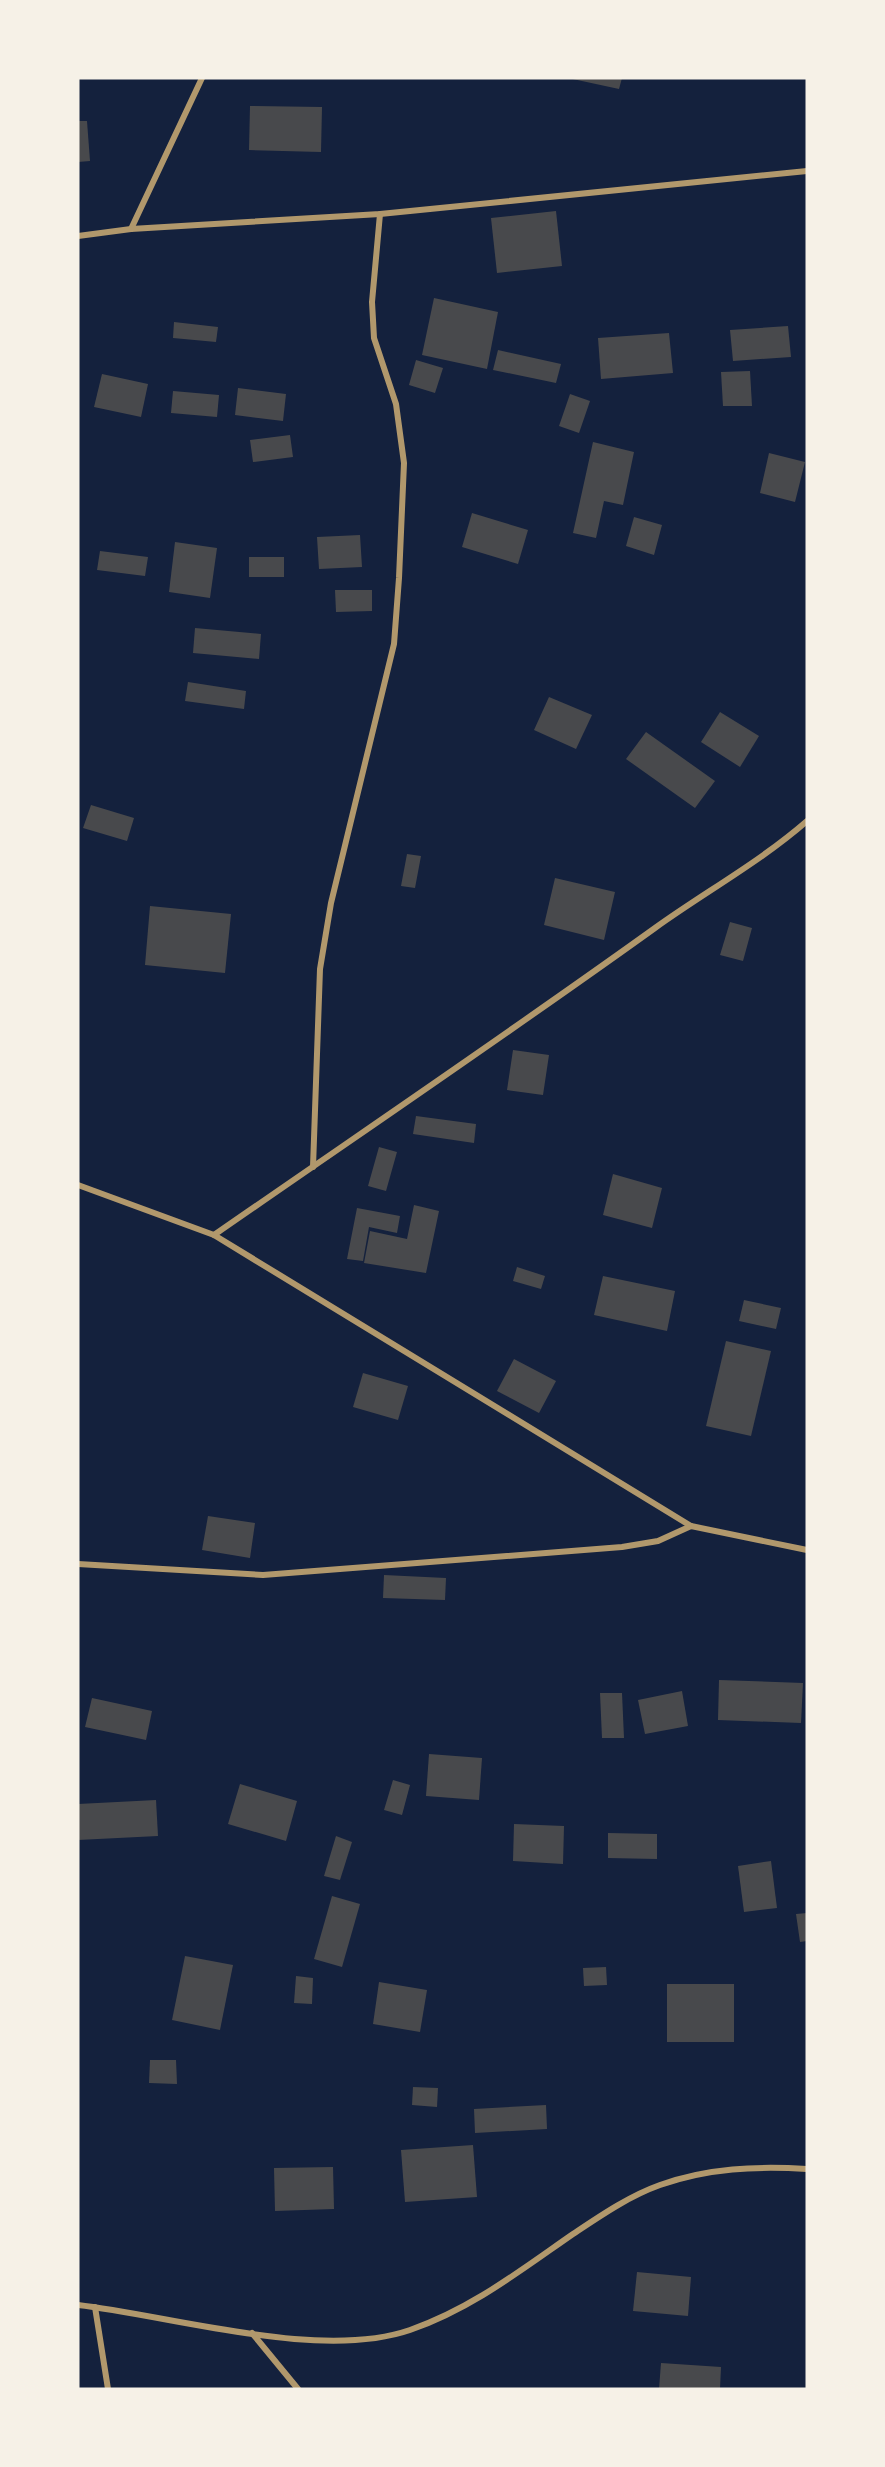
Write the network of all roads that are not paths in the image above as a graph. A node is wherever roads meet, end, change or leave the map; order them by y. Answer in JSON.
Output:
{"nodes":[{"id":1,"x":202,"y":78,"type":"edge"},
{"id":2,"x":807,"y":171,"type":"edge"},
{"id":3,"x":380,"y":214,"type":"junction"},
{"id":4,"x":131,"y":229,"type":"junction"},
{"id":5,"x":78,"y":236,"type":"edge"},
{"id":6,"x":807,"y":821,"type":"edge"},
{"id":7,"x":313,"y":1167,"type":"junction"},
{"id":8,"x":78,"y":1185,"type":"edge"},
{"id":9,"x":214,"y":1235,"type":"junction"},
{"id":10,"x":691,"y":1526,"type":"junction"},
{"id":11,"x":807,"y":1550,"type":"edge"},
{"id":12,"x":78,"y":1564,"type":"edge"},
{"id":13,"x":806,"y":2168,"type":"edge"},
{"id":14,"x":78,"y":2305,"type":"edge"},
{"id":15,"x":95,"y":2307,"type":"junction"},
{"id":16,"x":252,"y":2333,"type":"junction"},
{"id":17,"x":108,"y":2389,"type":"edge"},
{"id":18,"x":298,"y":2389,"type":"edge"}],
"edges":[{"from":1,"to":4,"type":"street"},
{"from":2,"to":3,"type":"street"},
{"from":3,"to":4,"type":"street"},
{"from":3,"to":7,"type":"street"},
{"from":4,"to":5,"type":"street"},
{"from":6,"to":7,"type":"street"},
{"from":7,"to":9,"type":"street"},
{"from":8,"to":9,"type":"street"},
{"from":9,"to":10,"type":"street"},
{"from":10,"to":11,"type":"street"},
{"from":10,"to":12,"type":"street"},
{"from":13,"to":16,"type":"street"},
{"from":14,"to":15,"type":"street"},
{"from":15,"to":16,"type":"street"},
{"from":15,"to":17,"type":"street"},
{"from":16,"to":18,"type":"street"}]}
